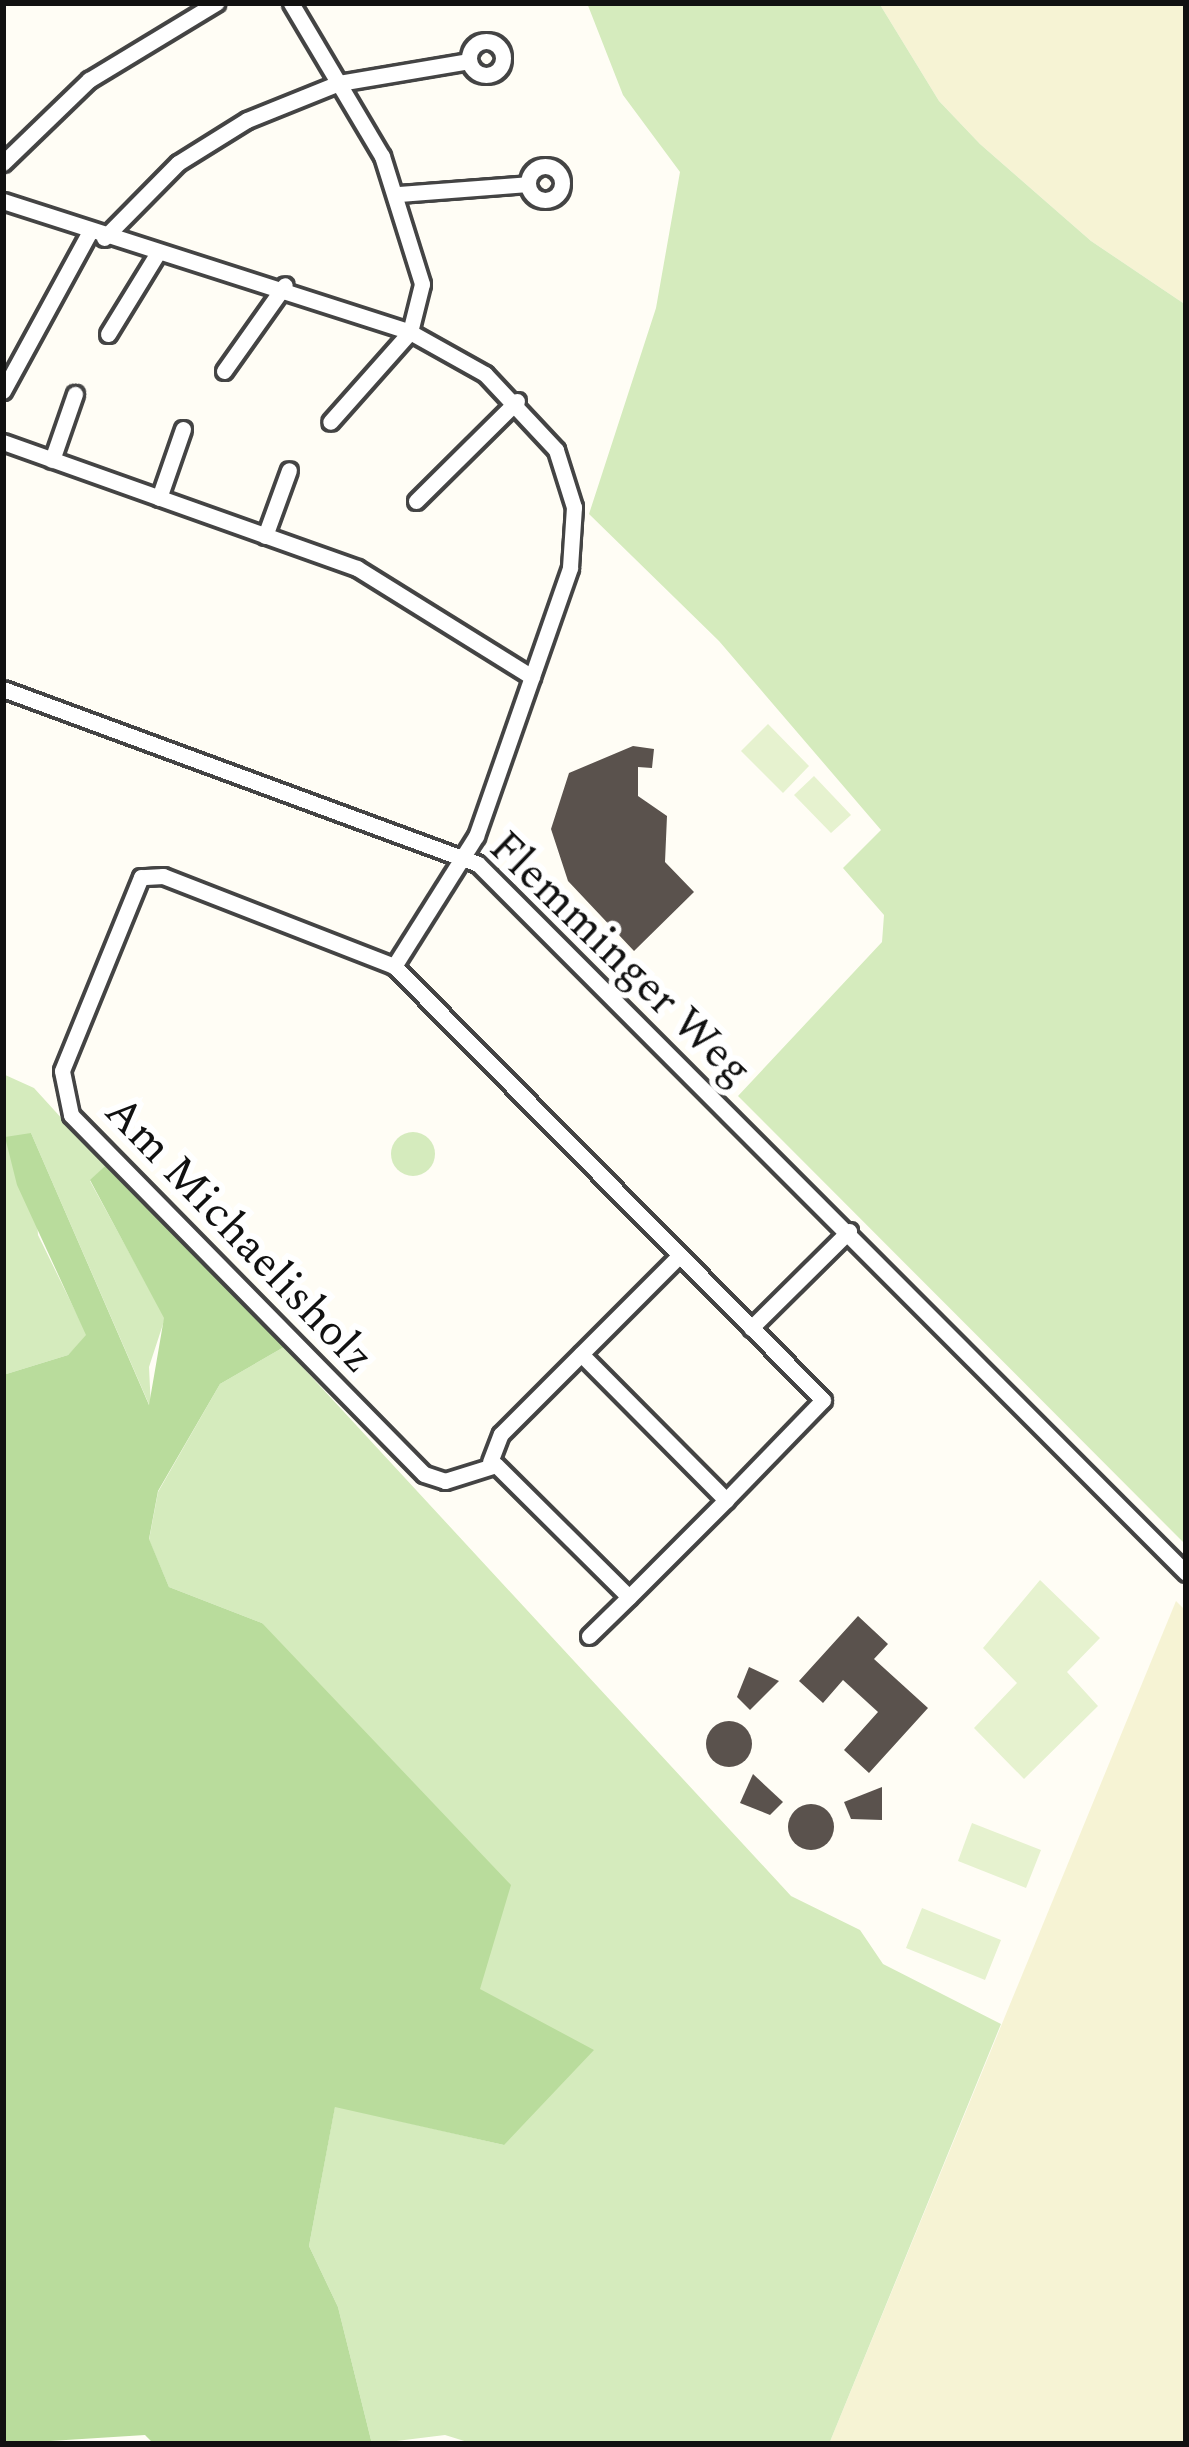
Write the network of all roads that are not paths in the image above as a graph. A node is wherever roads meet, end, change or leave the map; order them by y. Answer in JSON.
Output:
{"nodes":[{"id":1,"x":216,"y":3,"type":"edge"},
{"id":2,"x":292,"y":3,"type":"edge"},
{"id":3,"x":469,"y":61,"type":"dead end"},
{"id":4,"x":340,"y":83,"type":"junction"},
{"id":5,"x":3,"y":163,"type":"edge"},
{"id":6,"x":528,"y":184,"type":"dead end"},
{"id":7,"x":399,"y":194,"type":"junction"},
{"id":8,"x":3,"y":201,"type":"edge"},
{"id":9,"x":96,"y":236,"type":"junction"},
{"id":10,"x":157,"y":254,"type":"junction"},
{"id":11,"x":285,"y":285,"type":"junction"},
{"id":12,"x":410,"y":332,"type":"junction"},
{"id":13,"x":108,"y":334,"type":"dead end"},
{"id":14,"x":224,"y":371,"type":"dead end"},
{"id":15,"x":3,"y":391,"type":"edge"},
{"id":16,"x":75,"y":394,"type":"dead end"},
{"id":17,"x":517,"y":401,"type":"junction"},
{"id":18,"x":331,"y":422,"type":"dead end"},
{"id":19,"x":183,"y":429,"type":"dead end"},
{"id":20,"x":3,"y":442,"type":"edge"},
{"id":21,"x":52,"y":460,"type":"junction"},
{"id":22,"x":290,"y":470,"type":"dead end"},
{"id":23,"x":158,"y":498,"type":"junction"},
{"id":24,"x":416,"y":501,"type":"dead end"},
{"id":25,"x":266,"y":536,"type":"junction"},
{"id":26,"x":532,"y":677,"type":"junction"},
{"id":27,"x":3,"y":689,"type":"edge"},
{"id":28,"x":465,"y":856,"type":"junction"},
{"id":29,"x":394,"y":966,"type":"junction"},
{"id":30,"x":849,"y":1231,"type":"junction"},
{"id":31,"x":679,"y":1256,"type":"junction"},
{"id":32,"x":751,"y":1328,"type":"junction"},
{"id":33,"x":581,"y":1354,"type":"junction"},
{"id":34,"x":490,"y":1462,"type":"junction"},
{"id":35,"x":726,"y":1500,"type":"junction"},
{"id":36,"x":1186,"y":1573,"type":"edge"},
{"id":37,"x":629,"y":1597,"type":"junction"},
{"id":38,"x":589,"y":1636,"type":"dead end"}],
"edges":[{"from":1,"to":5,"type":"street"},
{"from":2,"to":4,"type":"street"},
{"from":3,"to":4,"type":"street"},
{"from":4,"to":7,"type":"street"},
{"from":4,"to":9,"type":"street"},
{"from":6,"to":7,"type":"street"},
{"from":7,"to":12,"type":"street"},
{"from":8,"to":9,"type":"street"},
{"from":9,"to":10,"type":"street"},
{"from":9,"to":15,"type":"street"},
{"from":10,"to":11,"type":"street"},
{"from":10,"to":13,"type":"street"},
{"from":11,"to":12,"type":"street"},
{"from":11,"to":14,"type":"street"},
{"from":12,"to":17,"type":"street"},
{"from":12,"to":18,"type":"street"},
{"from":16,"to":21,"type":"street"},
{"from":17,"to":24,"type":"street"},
{"from":17,"to":26,"type":"street"},
{"from":19,"to":23,"type":"street"},
{"from":20,"to":21,"type":"street"},
{"from":21,"to":23,"type":"street"},
{"from":22,"to":25,"type":"street"},
{"from":23,"to":25,"type":"street"},
{"from":25,"to":26,"type":"street"},
{"from":26,"to":28,"type":"street"},
{"from":27,"to":28,"type":"street","name":"Flemminger Weg"},
{"from":28,"to":29,"type":"street"},
{"from":28,"to":30,"type":"street","name":"Flemminger Weg"},
{"from":29,"to":31,"type":"street","name":"Am Michaelisholz"},
{"from":29,"to":34,"type":"street","name":"Am Michaelisholz"},
{"from":30,"to":32,"type":"street"},
{"from":30,"to":36,"type":"street","name":"Flemminger Weg"},
{"from":31,"to":32,"type":"street","name":"Am Michaelisholz"},
{"from":31,"to":33,"type":"street"},
{"from":32,"to":35,"type":"street","name":"Am Michaelisholz"},
{"from":33,"to":34,"type":"street"},
{"from":33,"to":35,"type":"street"},
{"from":34,"to":37,"type":"street"},
{"from":35,"to":37,"type":"street","name":"Am Michaelisholz"},
{"from":37,"to":38,"type":"street","name":"Am Michaelisholz"}]}
